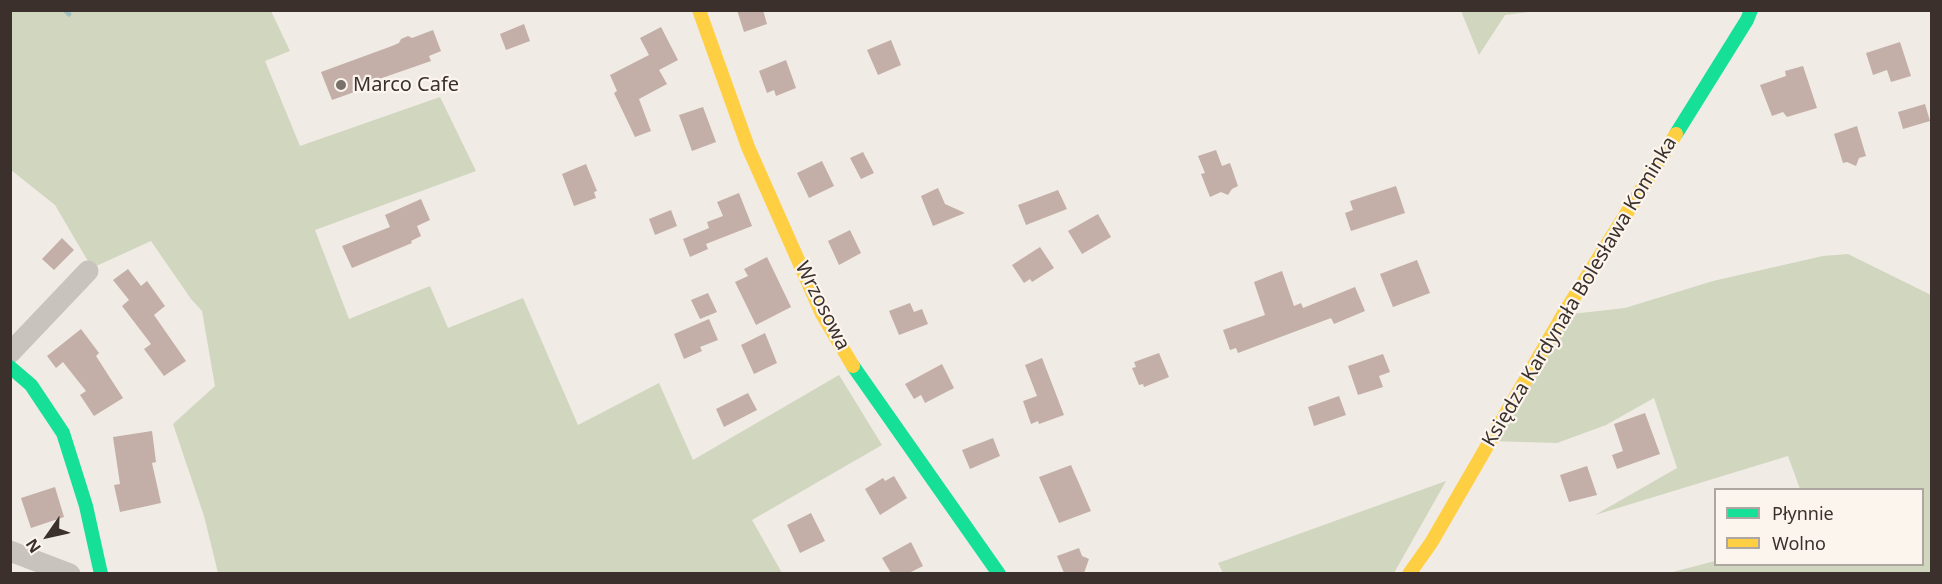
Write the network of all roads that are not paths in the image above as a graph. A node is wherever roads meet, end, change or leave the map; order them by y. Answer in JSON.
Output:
{"nodes":[{"id":1,"x":699,"y":10,"type":"edge"},
{"id":2,"x":1751,"y":10,"type":"edge"},
{"id":3,"x":88,"y":271,"type":"dead end"},
{"id":4,"x":10,"y":353,"type":"edge"},
{"id":5,"x":10,"y":367,"type":"edge"},
{"id":6,"x":10,"y":551,"type":"edge"},
{"id":7,"x":70,"y":573,"type":"edge"},
{"id":8,"x":101,"y":573,"type":"edge"},
{"id":9,"x":999,"y":573,"type":"edge"},
{"id":10,"x":1409,"y":573,"type":"edge"}],
"edges":[{"from":1,"to":9,"type":"street","name":"Wrzosowa"},
{"from":2,"to":10,"type":"street","name":"Księdza Kardynała Bolesława Kominka"},
{"from":3,"to":4,"type":"street"},
{"from":5,"to":8,"type":"street"},
{"from":6,"to":7,"type":"street"}]}
